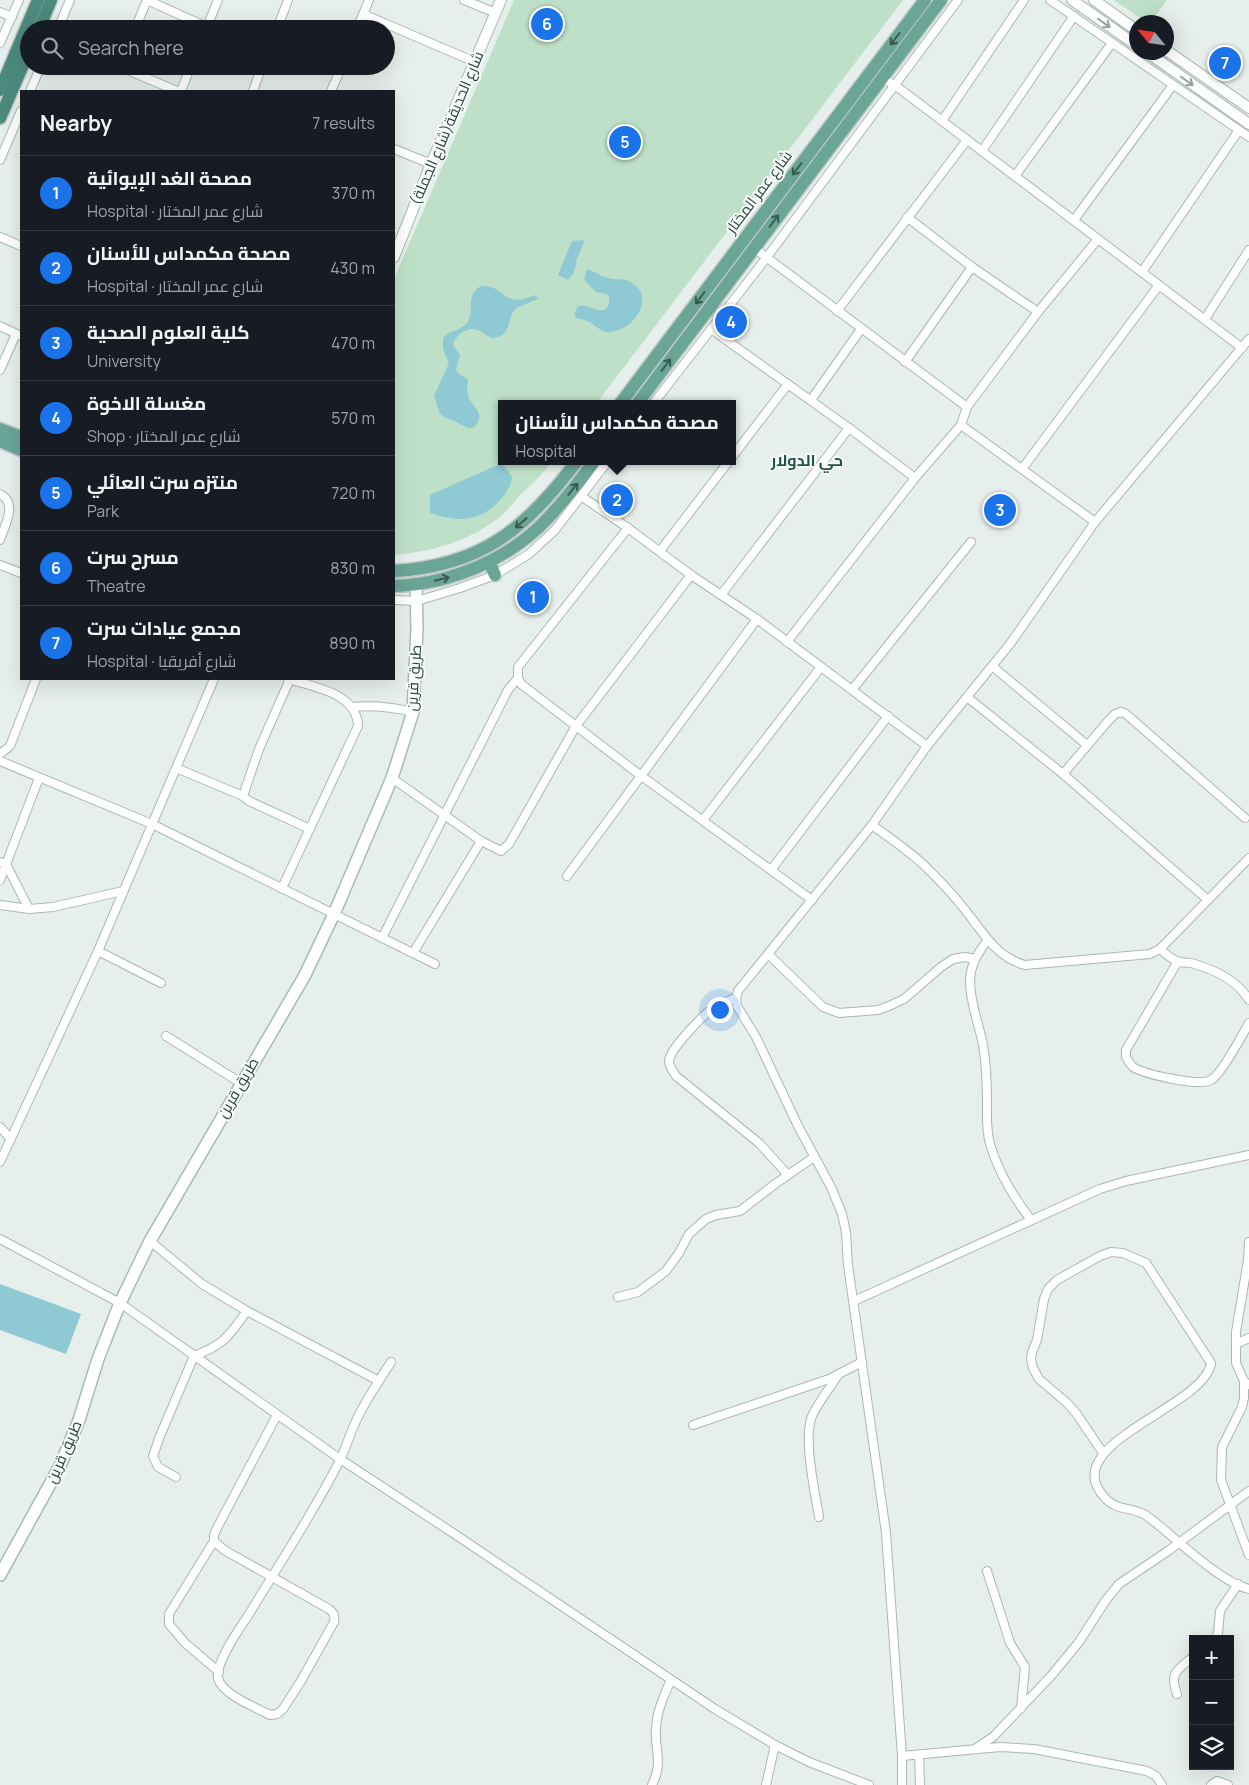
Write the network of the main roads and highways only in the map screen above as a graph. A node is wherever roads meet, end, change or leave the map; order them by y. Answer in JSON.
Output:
{"nodes":[{"id":1,"x":38,"y":0,"type":"edge"},
{"id":2,"x":51,"y":0,"type":"edge"},
{"id":3,"x":925,"y":0,"type":"edge"},
{"id":4,"x":941,"y":0,"type":"edge"},
{"id":5,"x":30,"y":20,"type":"edge"},
{"id":6,"x":43,"y":20,"type":"edge"},
{"id":7,"x":20,"y":43,"type":"edge"},
{"id":8,"x":20,"y":72,"type":"edge"},
{"id":9,"x":0,"y":90,"type":"edge"},
{"id":10,"x":0,"y":118,"type":"edge"},
{"id":11,"x":623,"y":400,"type":"edge"},
{"id":12,"x":640,"y":400,"type":"edge"},
{"id":13,"x":0,"y":429,"type":"edge"},
{"id":14,"x":20,"y":438,"type":"edge"},
{"id":15,"x":0,"y":441,"type":"edge"},
{"id":16,"x":20,"y":450,"type":"edge"},
{"id":17,"x":574,"y":465,"type":"edge"},
{"id":18,"x":591,"y":465,"type":"edge"},
{"id":19,"x":489,"y":562,"type":"junction"},
{"id":20,"x":395,"y":571,"type":"edge"},
{"id":21,"x":495,"y":575,"type":"road end"},
{"id":22,"x":416,"y":585,"type":"junction"},
{"id":23,"x":395,"y":586,"type":"edge"},
{"id":24,"x":0,"y":1574,"type":"edge"}],
"edges":[{"from":1,"to":5,"type":"highway"},
{"from":2,"to":6,"type":"highway"},
{"from":3,"to":11,"type":"main road","name":"شارع عمر المختار","one_way":true},
{"from":12,"to":4,"type":"main road","one_way":true},
{"from":7,"to":9,"type":"highway"},
{"from":8,"to":10,"type":"highway"},
{"from":13,"to":14,"type":"main road"},
{"from":15,"to":16,"type":"main road"},
{"from":17,"to":20,"type":"main road","one_way":true},
{"from":19,"to":18,"type":"main road","one_way":true},
{"from":19,"to":21,"type":"main road"},
{"from":22,"to":19,"type":"main road","one_way":true},
{"from":22,"to":23,"type":"main road"},
{"from":22,"to":24,"type":"main road","name":"طريق قرين"}]}
